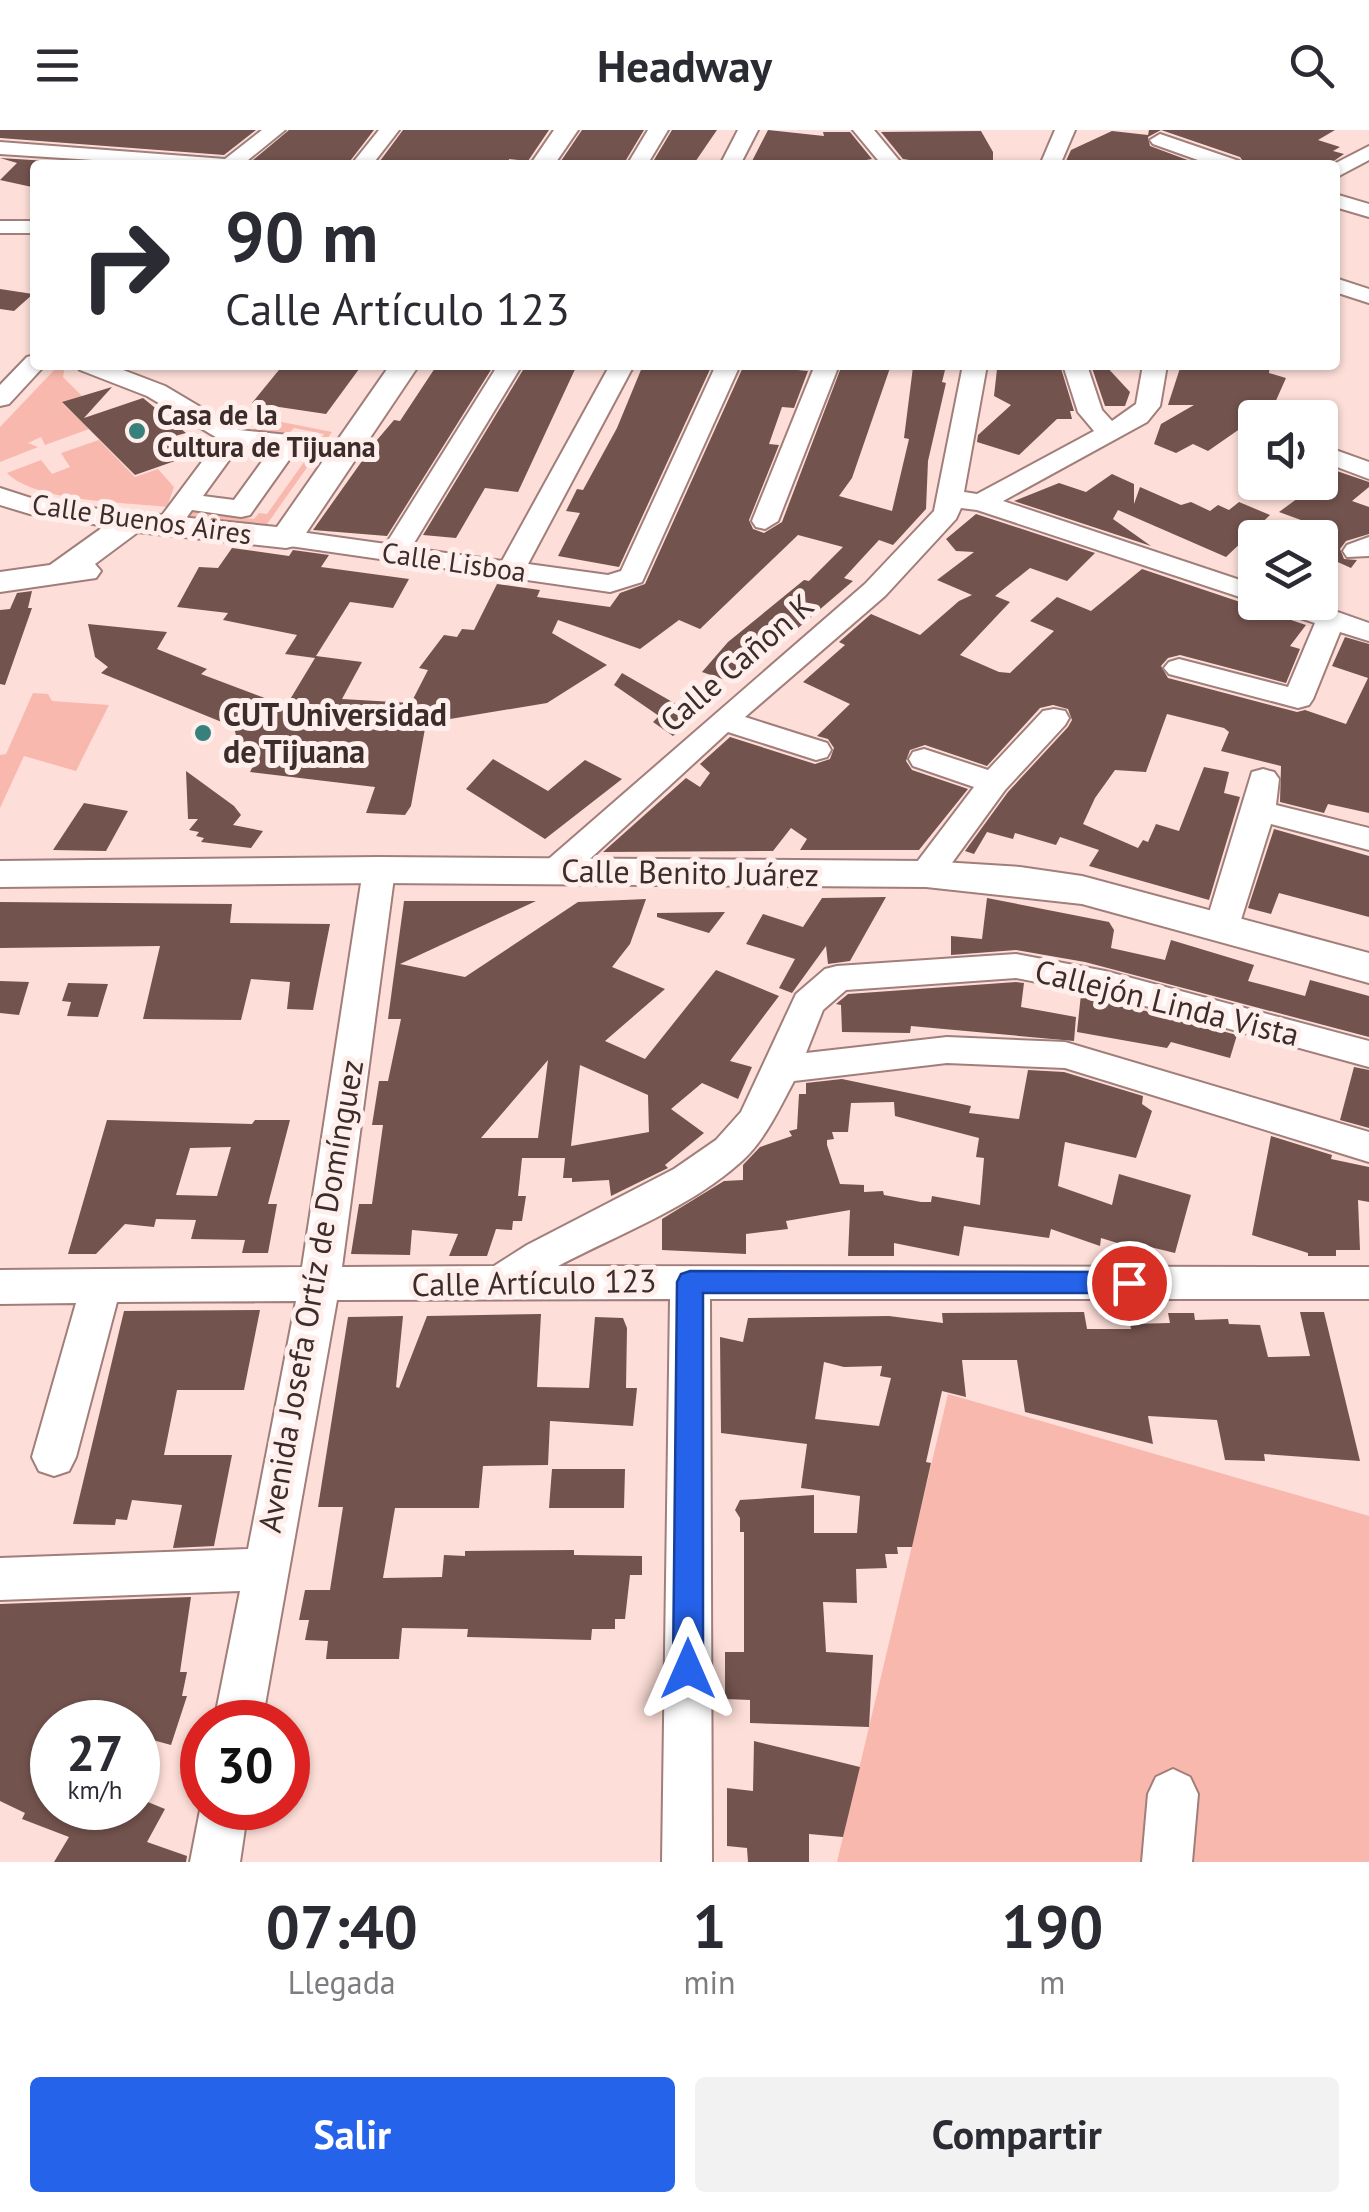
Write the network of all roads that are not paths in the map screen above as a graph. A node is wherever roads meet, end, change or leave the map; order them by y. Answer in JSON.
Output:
{"nodes":[{"id":1,"x":275,"y":130,"type":"edge"},
{"id":2,"x":389,"y":130,"type":"edge"},
{"id":3,"x":566,"y":130,"type":"edge"},
{"id":4,"x":658,"y":130,"type":"edge"},
{"id":5,"x":748,"y":130,"type":"edge"},
{"id":6,"x":1065,"y":130,"type":"edge"},
{"id":7,"x":1356,"y":130,"type":"edge"},
{"id":8,"x":872,"y":134,"type":"edge"},
{"id":9,"x":1369,"y":134,"type":"edge"},
{"id":10,"x":172,"y":136,"type":"dead end"},
{"id":11,"x":1160,"y":140,"type":"dead end"},
{"id":12,"x":0,"y":148,"type":"edge"},
{"id":13,"x":1369,"y":152,"type":"edge"},
{"id":14,"x":136,"y":160,"type":"edge"},
{"id":15,"x":235,"y":160,"type":"edge"},
{"id":16,"x":365,"y":160,"type":"edge"},
{"id":17,"x":545,"y":160,"type":"edge"},
{"id":18,"x":639,"y":160,"type":"edge"},
{"id":19,"x":733,"y":160,"type":"edge"},
{"id":20,"x":890,"y":160,"type":"edge"},
{"id":21,"x":1052,"y":160,"type":"edge"},
{"id":22,"x":1218,"y":160,"type":"edge"},
{"id":23,"x":1340,"y":169,"type":"edge"},
{"id":24,"x":1340,"y":202,"type":"edge"},
{"id":25,"x":1369,"y":211,"type":"edge"},
{"id":26,"x":0,"y":227,"type":"edge"},
{"id":27,"x":30,"y":227,"type":"edge"},
{"id":28,"x":1340,"y":286,"type":"edge"},
{"id":29,"x":1369,"y":296,"type":"edge"},
{"id":30,"x":0,"y":357,"type":"edge"},
{"id":31,"x":30,"y":360,"type":"edge"},
{"id":32,"x":30,"y":366,"type":"edge"},
{"id":33,"x":101,"y":370,"type":"edge"},
{"id":34,"x":402,"y":370,"type":"edge"},
{"id":35,"x":507,"y":370,"type":"edge"},
{"id":36,"x":619,"y":370,"type":"edge"},
{"id":37,"x":726,"y":370,"type":"edge"},
{"id":38,"x":818,"y":370,"type":"edge"},
{"id":39,"x":976,"y":370,"type":"edge"},
{"id":40,"x":1077,"y":370,"type":"edge"},
{"id":41,"x":1152,"y":370,"type":"edge"},
{"id":42,"x":0,"y":399,"type":"edge"},
{"id":43,"x":1110,"y":434,"type":"junction"},
{"id":44,"x":233,"y":437,"type":"junction"},
{"id":45,"x":1338,"y":459,"type":"dead end"},
{"id":46,"x":1369,"y":471,"type":"edge"},
{"id":47,"x":0,"y":496,"type":"edge"},
{"id":48,"x":967,"y":500,"type":"junction"},
{"id":49,"x":176,"y":518,"type":"junction"},
{"id":50,"x":765,"y":521,"type":"dead end"},
{"id":51,"x":132,"y":522,"type":"junction"},
{"id":52,"x":286,"y":538,"type":"junction"},
{"id":53,"x":394,"y":553,"type":"junction"},
{"id":54,"x":511,"y":570,"type":"junction"},
{"id":55,"x":57,"y":576,"type":"junction"},
{"id":56,"x":0,"y":582,"type":"edge"},
{"id":57,"x":1238,"y":588,"type":"edge"},
{"id":58,"x":1332,"y":620,"type":"joint"},
{"id":59,"x":1369,"y":632,"type":"edge"},
{"id":60,"x":1179,"y":668,"type":"dead end"},
{"id":61,"x":1054,"y":718,"type":"dead end"},
{"id":62,"x":723,"y":720,"type":"junction"},
{"id":63,"x":816,"y":750,"type":"dead end"},
{"id":64,"x":924,"y":759,"type":"dead end"},
{"id":65,"x":994,"y":784,"type":"junction"},
{"id":66,"x":1369,"y":839,"type":"edge"},
{"id":67,"x":379,"y":870,"type":"junction"},
{"id":68,"x":556,"y":871,"type":"junction"},
{"id":69,"x":0,"y":874,"type":"edge"},
{"id":70,"x":926,"y":874,"type":"junction"},
{"id":71,"x":1222,"y":926,"type":"junction"},
{"id":72,"x":1369,"y":968,"type":"edge"},
{"id":73,"x":1369,"y":1054,"type":"edge"},
{"id":74,"x":782,"y":1069,"type":"junction"},
{"id":75,"x":1369,"y":1148,"type":"edge"},
{"id":76,"x":500,"y":1282,"type":"junction"},
{"id":77,"x":690,"y":1282,"type":"junction"},
{"id":78,"x":1369,"y":1283,"type":"edge"},
{"id":79,"x":319,"y":1286,"type":"junction"},
{"id":80,"x":0,"y":1287,"type":"edge"},
{"id":81,"x":101,"y":1287,"type":"junction"},
{"id":82,"x":54,"y":1457,"type":"dead end"},
{"id":83,"x":264,"y":1569,"type":"junction"},
{"id":84,"x":0,"y":1578,"type":"edge"},
{"id":85,"x":242,"y":1700,"type":"edge"},
{"id":86,"x":1173,"y":1794,"type":"dead end"},
{"id":87,"x":220,"y":1830,"type":"edge"},
{"id":88,"x":215,"y":1862,"type":"edge"},
{"id":89,"x":687,"y":1862,"type":"edge"},
{"id":90,"x":1167,"y":1862,"type":"edge"}],
"edges":[{"from":1,"to":15,"type":"street"},
{"from":2,"to":16,"type":"street"},
{"from":3,"to":17,"type":"main road"},
{"from":4,"to":18,"type":"street"},
{"from":5,"to":19,"type":"street"},
{"from":6,"to":21,"type":"street"},
{"from":7,"to":9,"type":"street"},
{"from":8,"to":20,"type":"street"},
{"from":10,"to":14,"type":"street"},
{"from":11,"to":22,"type":"street"},
{"from":12,"to":14,"type":"street"},
{"from":13,"to":23,"type":"street"},
{"from":24,"to":25,"type":"street"},
{"from":26,"to":27,"type":"street"},
{"from":28,"to":29,"type":"street"},
{"from":30,"to":31,"type":"street"},
{"from":32,"to":42,"type":"street"},
{"from":33,"to":44,"type":"street"},
{"from":34,"to":52,"type":"main road"},
{"from":35,"to":53,"type":"street"},
{"from":36,"to":54,"type":"street"},
{"from":37,"to":54,"type":"street","name":"Calle Lisboa"},
{"from":38,"to":50,"type":"street"},
{"from":39,"to":48,"type":"street"},
{"from":40,"to":43,"type":"street"},
{"from":41,"to":43,"type":"street"},
{"from":43,"to":48,"type":"street"},
{"from":44,"to":49,"type":"street"},
{"from":44,"to":49,"type":"street"},
{"from":45,"to":46,"type":"street"},
{"from":47,"to":51,"type":"street","name":"Calle Buenos Aires"},
{"from":48,"to":57,"type":"street"},
{"from":48,"to":62,"type":"street","name":"Calle Cañon K"},
{"from":49,"to":51,"type":"main road","name":"Calle Buenos Aires"},
{"from":49,"to":52,"type":"main road","name":"Calle Buenos Aires"},
{"from":49,"to":55,"type":"main road"},
{"from":51,"to":55,"type":"main road"},
{"from":52,"to":53,"type":"street","name":"Calle Lisboa"},
{"from":53,"to":54,"type":"street","name":"Calle Lisboa"},
{"from":55,"to":56,"type":"main road"},
{"from":58,"to":59,"type":"street"},
{"from":58,"to":60,"type":"street"},
{"from":61,"to":65,"type":"street"},
{"from":62,"to":63,"type":"street"},
{"from":62,"to":68,"type":"street","name":"Calle Cañon K"},
{"from":64,"to":65,"type":"street"},
{"from":65,"to":70,"type":"street"},
{"from":66,"to":71,"type":"street"},
{"from":67,"to":68,"type":"main road","name":"Calle Benito Juárez"},
{"from":67,"to":69,"type":"main road","name":"Calle Benito Juárez"},
{"from":67,"to":79,"type":"street","name":"Avenida Josefa Ortíz de Domínguez"},
{"from":68,"to":70,"type":"main road","name":"Calle Benito Juárez"},
{"from":70,"to":71,"type":"main road","name":"Calle Benito Juárez"},
{"from":71,"to":72,"type":"main road","name":"Calle Benito Juárez"},
{"from":73,"to":74,"type":"street","name":"Callejón Linda Vista"},
{"from":74,"to":75,"type":"street"},
{"from":74,"to":76,"type":"street","name":"Callejón Linda Vista"},
{"from":76,"to":77,"type":"street","name":"Calle Artículo 123"},
{"from":76,"to":79,"type":"street","name":"Calle Artículo 123"},
{"from":77,"to":78,"type":"street","name":"Calle Artículo 123"},
{"from":77,"to":89,"type":"street"},
{"from":79,"to":81,"type":"street","name":"Calle Artículo 123"},
{"from":79,"to":83,"type":"street","name":"Avenida Josefa Ortíz de Domínguez"},
{"from":80,"to":81,"type":"street","name":"Calle Artículo 123"},
{"from":81,"to":82,"type":"street"},
{"from":83,"to":84,"type":"street"},
{"from":83,"to":85,"type":"street","name":"Avenida Josefa Ortíz de Domínguez"},
{"from":86,"to":90,"type":"street"},
{"from":87,"to":88,"type":"street"}]}
